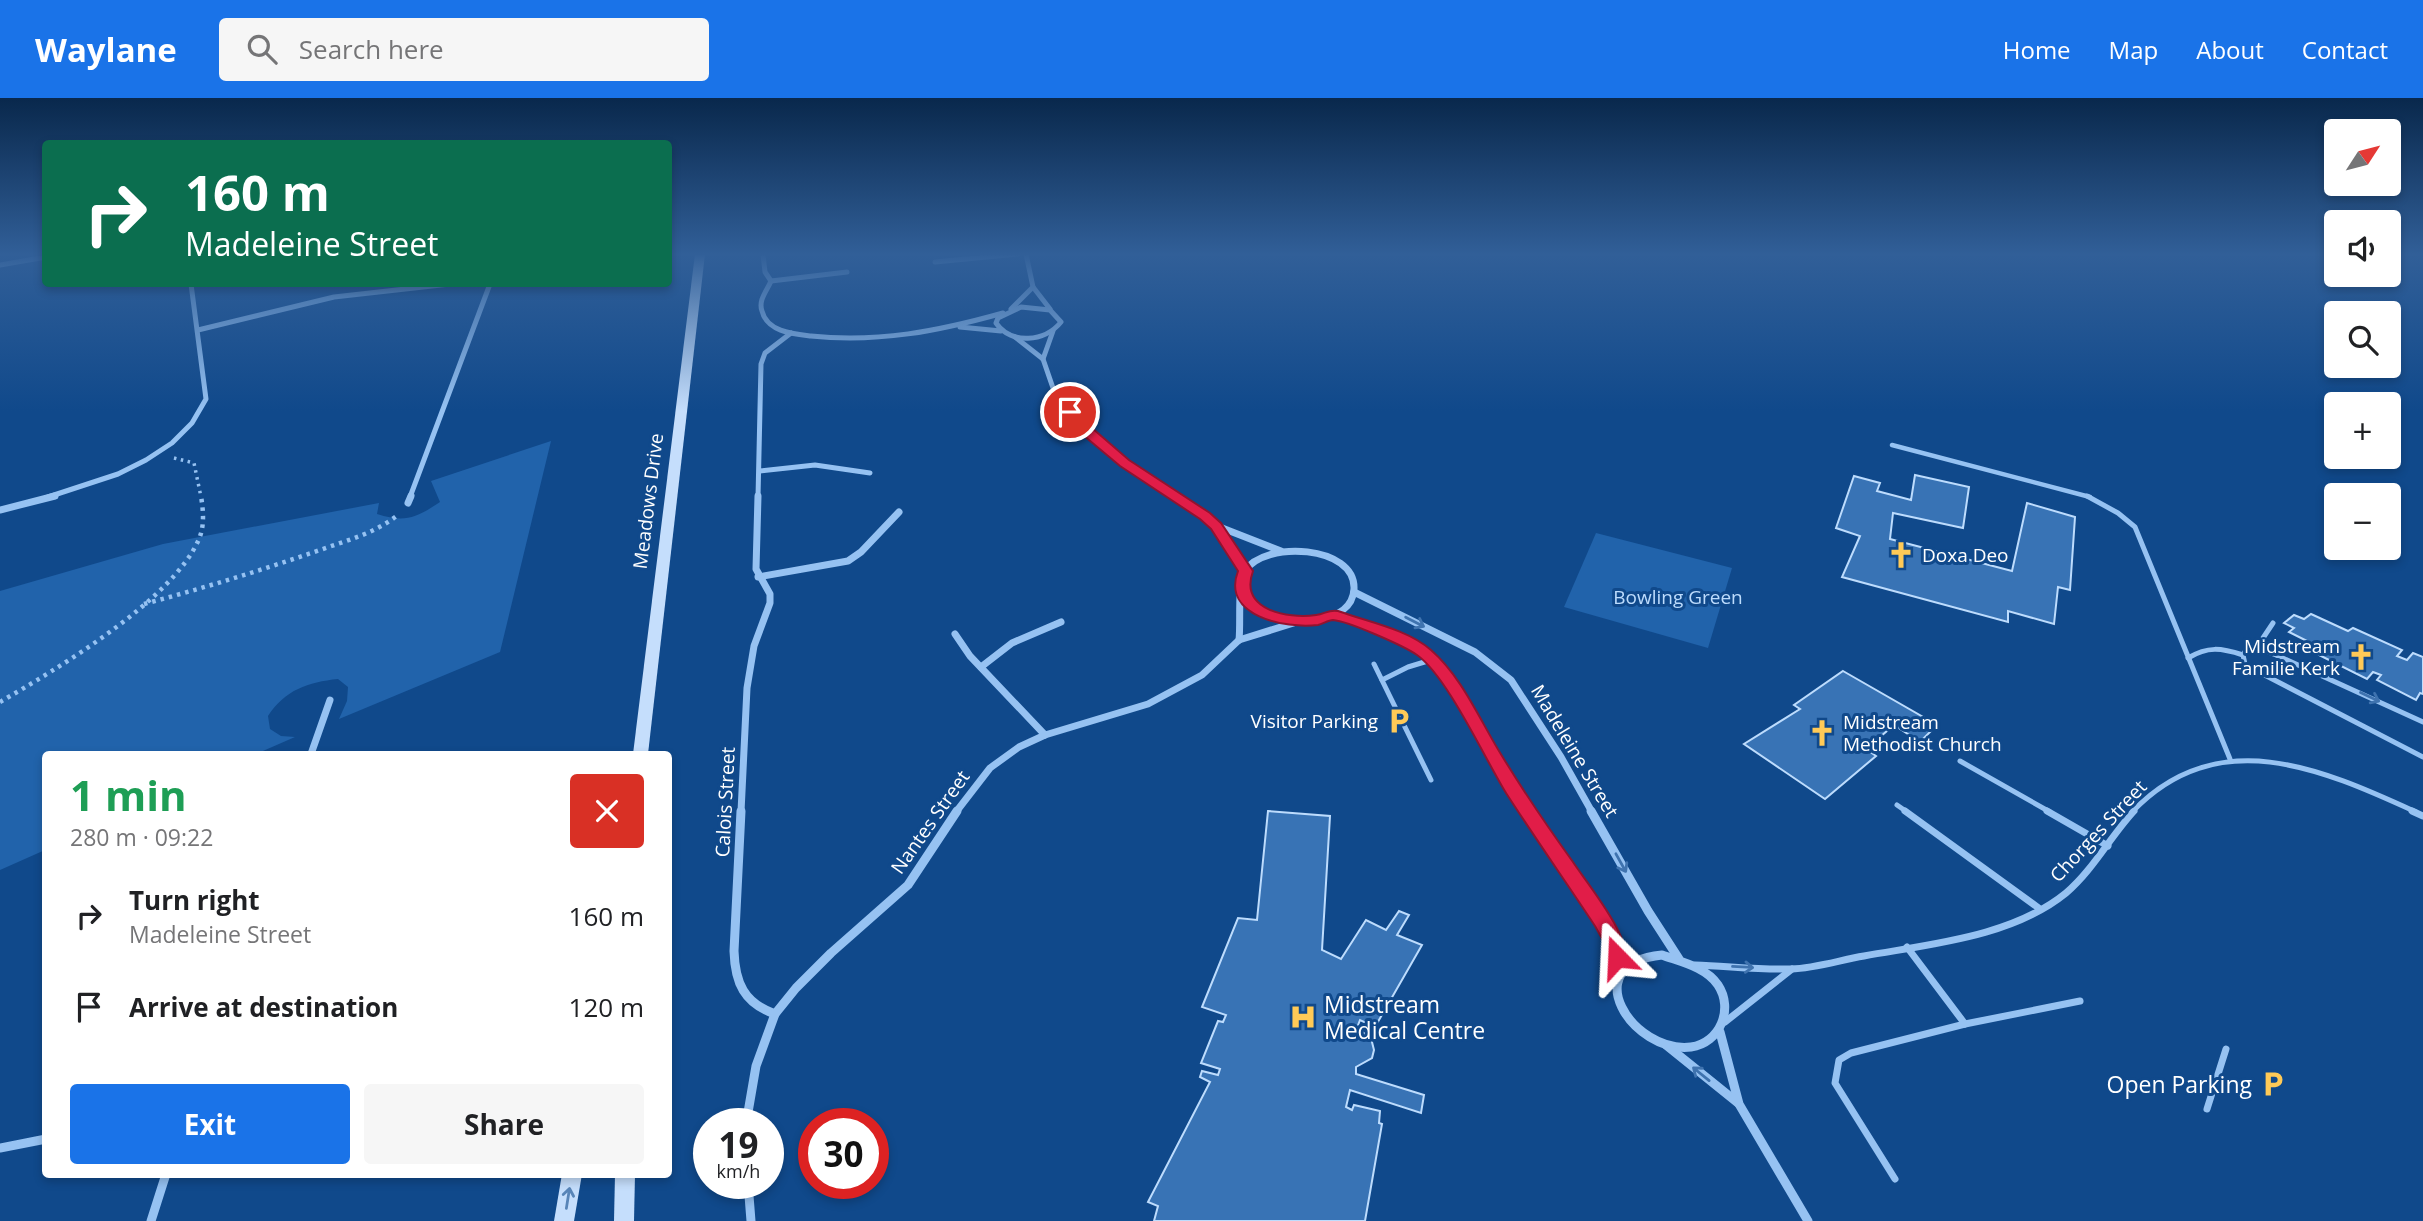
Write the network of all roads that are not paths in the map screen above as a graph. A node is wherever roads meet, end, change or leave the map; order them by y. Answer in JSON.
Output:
{"nodes":[{"id":1,"x":194,"y":306,"type":"edge"},
{"id":2,"x":295,"y":306,"type":"edge"},
{"id":3,"x":482,"y":306,"type":"edge"},
{"id":4,"x":694,"y":306,"type":"edge"},
{"id":5,"x":762,"y":306,"type":"edge"},
{"id":6,"x":1014,"y":306,"type":"edge"},
{"id":7,"x":1029,"y":306,"type":"edge"},
{"id":8,"x":1034,"y":306,"type":"edge"},
{"id":9,"x":1048,"y":306,"type":"edge"},
{"id":10,"x":1050,"y":309,"type":"junction"},
{"id":11,"x":1011,"y":310,"type":"junction"},
{"id":12,"x":1003,"y":313,"type":"junction"},
{"id":13,"x":956,"y":327,"type":"junction"},
{"id":14,"x":198,"y":330,"type":"junction"},
{"id":15,"x":1001,"y":331,"type":"junction"},
{"id":16,"x":1053,"y":331,"type":"junction"},
{"id":17,"x":791,"y":333,"type":"junction"},
{"id":18,"x":1015,"y":337,"type":"junction"},
{"id":19,"x":1043,"y":359,"type":"junction"},
{"id":20,"x":1892,"y":445,"type":"dead end"},
{"id":21,"x":760,"y":471,"type":"junction"},
{"id":22,"x":870,"y":472,"type":"dead end"},
{"id":23,"x":408,"y":503,"type":"road end"},
{"id":24,"x":0,"y":510,"type":"edge"},
{"id":25,"x":899,"y":512,"type":"dead end"},
{"id":26,"x":1216,"y":526,"type":"junction"},
{"id":27,"x":1282,"y":551,"type":"junction"},
{"id":28,"x":1245,"y":571,"type":"junction"},
{"id":29,"x":758,"y":577,"type":"junction"},
{"id":30,"x":1354,"y":592,"type":"junction"},
{"id":31,"x":1244,"y":595,"type":"junction"},
{"id":32,"x":1333,"y":615,"type":"junction"},
{"id":33,"x":1300,"y":621,"type":"junction"},
{"id":34,"x":1060,"y":622,"type":"dead end"},
{"id":35,"x":2273,"y":623,"type":"dead end"},
{"id":36,"x":955,"y":634,"type":"dead end"},
{"id":37,"x":1239,"y":640,"type":"junction"},
{"id":38,"x":2262,"y":650,"type":"junction"},
{"id":39,"x":2243,"y":655,"type":"junction"},
{"id":40,"x":2189,"y":658,"type":"junction"},
{"id":41,"x":1431,"y":660,"type":"junction"},
{"id":42,"x":1374,"y":664,"type":"dead end"},
{"id":43,"x":981,"y":667,"type":"junction"},
{"id":44,"x":1382,"y":680,"type":"junction"},
{"id":45,"x":330,"y":700,"type":"dead end"},
{"id":46,"x":2423,"y":722,"type":"edge"},
{"id":47,"x":1045,"y":734,"type":"junction"},
{"id":48,"x":312,"y":751,"type":"edge"},
{"id":49,"x":640,"y":751,"type":"edge"},
{"id":50,"x":2423,"y":757,"type":"edge"},
{"id":51,"x":2230,"y":759,"type":"junction"},
{"id":52,"x":1959,"y":761,"type":"dead end"},
{"id":53,"x":1431,"y":779,"type":"dead end"},
{"id":54,"x":1898,"y":805,"type":"dead end"},
{"id":55,"x":2423,"y":816,"type":"edge"},
{"id":56,"x":2108,"y":845,"type":"junction"},
{"id":57,"x":2040,"y":909,"type":"junction"},
{"id":58,"x":1908,"y":947,"type":"junction"},
{"id":59,"x":1679,"y":959,"type":"junction"},
{"id":60,"x":1693,"y":965,"type":"junction"},
{"id":61,"x":1793,"y":969,"type":"junction"},
{"id":62,"x":1618,"y":981,"type":"junction"},
{"id":63,"x":2080,"y":1001,"type":"dead end"},
{"id":64,"x":775,"y":1014,"type":"junction"},
{"id":65,"x":1726,"y":1022,"type":"junction"},
{"id":66,"x":1965,"y":1024,"type":"junction"},
{"id":67,"x":1720,"y":1032,"type":"junction"},
{"id":68,"x":1664,"y":1043,"type":"junction"},
{"id":69,"x":2225,"y":1049,"type":"dead end"},
{"id":70,"x":1738,"y":1104,"type":"junction"},
{"id":71,"x":749,"y":1108,"type":"edge"},
{"id":72,"x":2207,"y":1109,"type":"dead end"},
{"id":73,"x":42,"y":1140,"type":"edge"},
{"id":74,"x":0,"y":1148,"type":"edge"},
{"id":75,"x":165,"y":1178,"type":"edge"},
{"id":76,"x":571,"y":1178,"type":"edge"},
{"id":77,"x":625,"y":1178,"type":"edge"},
{"id":78,"x":1895,"y":1179,"type":"dead end"},
{"id":79,"x":749,"y":1199,"type":"edge"},
{"id":80,"x":151,"y":1221,"type":"edge"},
{"id":81,"x":564,"y":1221,"type":"edge"},
{"id":82,"x":624,"y":1221,"type":"edge"},
{"id":83,"x":751,"y":1221,"type":"edge"},
{"id":84,"x":1808,"y":1221,"type":"edge"}],
"edges":[{"from":1,"to":14,"type":"street"},
{"from":2,"to":14,"type":"street"},
{"from":3,"to":23,"type":"street"},
{"from":4,"to":49,"type":"street","name":"Meadows Drive"},
{"from":5,"to":17,"type":"street"},
{"from":6,"to":11,"type":"street"},
{"from":7,"to":11,"type":"street"},
{"from":8,"to":10,"type":"street"},
{"from":9,"to":10,"type":"street"},
{"from":10,"to":16,"type":"street"},
{"from":11,"to":12,"type":"street"},
{"from":12,"to":13,"type":"street"},
{"from":12,"to":15,"type":"street"},
{"from":13,"to":15,"type":"street"},
{"from":13,"to":17,"type":"street"},
{"from":14,"to":24,"type":"street"},
{"from":15,"to":18,"type":"street"},
{"from":16,"to":18,"type":"street"},
{"from":16,"to":19,"type":"street"},
{"from":17,"to":21,"type":"street","name":"Calois Street"},
{"from":18,"to":19,"type":"street"},
{"from":19,"to":26,"type":"street"},
{"from":20,"to":40,"type":"lane"},
{"from":21,"to":22,"type":"street"},
{"from":21,"to":29,"type":"street","name":"Calois Street"},
{"from":25,"to":29,"type":"street"},
{"from":26,"to":27,"type":"street"},
{"from":26,"to":28,"type":"street"},
{"from":27,"to":28,"type":"street"},
{"from":27,"to":30,"type":"street"},
{"from":28,"to":31,"type":"street"},
{"from":29,"to":64,"type":"street","name":"Calois Street"},
{"from":30,"to":32,"type":"street"},
{"from":30,"to":59,"type":"street","name":"Madeleine Street","one_way":true},
{"from":31,"to":33,"type":"street"},
{"from":31,"to":37,"type":"street"},
{"from":32,"to":33,"type":"street"},
{"from":32,"to":41,"type":"street"},
{"from":33,"to":37,"type":"street","name":"Nantes Street"},
{"from":34,"to":43,"type":"street"},
{"from":35,"to":38,"type":"lane"},
{"from":36,"to":43,"type":"street"},
{"from":37,"to":47,"type":"street","name":"Nantes Street"},
{"from":38,"to":39,"type":"lane"},
{"from":38,"to":46,"type":"lane","one_way":true},
{"from":39,"to":40,"type":"lane"},
{"from":39,"to":50,"type":"lane"},
{"from":40,"to":51,"type":"lane"},
{"from":41,"to":44,"type":"lane"},
{"from":41,"to":62,"type":"street"},
{"from":42,"to":44,"type":"lane"},
{"from":43,"to":47,"type":"street"},
{"from":44,"to":53,"type":"lane"},
{"from":45,"to":48,"type":"street"},
{"from":47,"to":64,"type":"street","name":"Nantes Street"},
{"from":51,"to":55,"type":"lane","name":"Chorges Street"},
{"from":51,"to":56,"type":"lane","name":"Chorges Street"},
{"from":52,"to":56,"type":"lane"},
{"from":54,"to":57,"type":"lane"},
{"from":56,"to":57,"type":"lane","name":"Chorges Street"},
{"from":57,"to":58,"type":"lane","name":"Chorges Street"},
{"from":58,"to":61,"type":"lane","name":"Chorges Street"},
{"from":58,"to":66,"type":"lane"},
{"from":59,"to":60,"type":"street"},
{"from":59,"to":62,"type":"street"},
{"from":60,"to":61,"type":"lane","name":"Chorges Street","one_way":true},
{"from":60,"to":65,"type":"street"},
{"from":61,"to":65,"type":"lane","name":"Chorges Street"},
{"from":62,"to":68,"type":"street"},
{"from":63,"to":66,"type":"lane"},
{"from":64,"to":71,"type":"street","name":"Nantes Street"},
{"from":65,"to":67,"type":"street"},
{"from":66,"to":78,"type":"lane"},
{"from":67,"to":68,"type":"street"},
{"from":67,"to":70,"type":"street"},
{"from":70,"to":68,"type":"street","one_way":true},
{"from":69,"to":72,"type":"lane"},
{"from":70,"to":84,"type":"street"},
{"from":73,"to":74,"type":"street"},
{"from":75,"to":80,"type":"street"},
{"from":81,"to":76,"type":"street","one_way":true},
{"from":77,"to":82,"type":"street"},
{"from":79,"to":83,"type":"street"}]}
